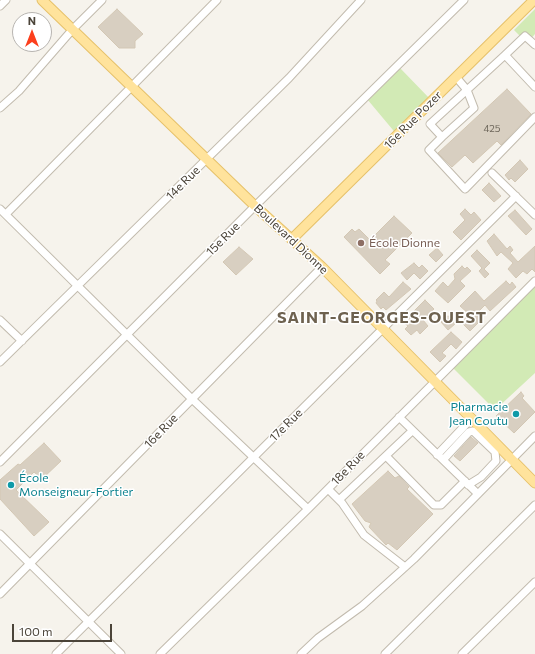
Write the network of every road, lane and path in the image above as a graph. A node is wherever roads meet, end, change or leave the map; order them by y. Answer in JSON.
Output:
{"nodes":[{"id":1,"x":6,"y":0,"type":"edge"},
{"id":2,"x":42,"y":0,"type":"edge"},
{"id":3,"x":102,"y":0,"type":"edge"},
{"id":4,"x":217,"y":0,"type":"edge"},
{"id":5,"x":361,"y":0,"type":"edge"},
{"id":6,"x":464,"y":0,"type":"edge"},
{"id":7,"x":534,"y":0,"type":"edge"},
{"id":8,"x":0,"y":6,"type":"edge"},
{"id":9,"x":72,"y":30,"type":"junction"},
{"id":10,"x":535,"y":45,"type":"edge"},
{"id":11,"x":505,"y":55,"type":"junction"},
{"id":12,"x":456,"y":77,"type":"junction"},
{"id":13,"x":131,"y":86,"type":"junction"},
{"id":14,"x":535,"y":87,"type":"edge"},
{"id":15,"x":468,"y":90,"type":"junction"},
{"id":16,"x":0,"y":108,"type":"edge"},
{"id":17,"x":535,"y":117,"type":"edge"},
{"id":18,"x":442,"y":137,"type":"junction"},
{"id":19,"x":207,"y":159,"type":"junction"},
{"id":20,"x":492,"y":173,"type":"dead end"},
{"id":21,"x":516,"y":196,"type":"junction"},
{"id":22,"x":255,"y":206,"type":"junction"},
{"id":23,"x":0,"y":209,"type":"edge"},
{"id":24,"x":6,"y":214,"type":"junction"},
{"id":25,"x":535,"y":214,"type":"edge"},
{"id":26,"x":292,"y":239,"type":"junction"},
{"id":27,"x":322,"y":267,"type":"junction"},
{"id":28,"x":535,"y":281,"type":"edge"},
{"id":29,"x":78,"y":286,"type":"junction"},
{"id":30,"x":0,"y":320,"type":"edge"},
{"id":31,"x":383,"y":328,"type":"junction"},
{"id":32,"x":128,"y":335,"type":"junction"},
{"id":33,"x":22,"y":341,"type":"junction"},
{"id":34,"x":0,"y":362,"type":"edge"},
{"id":35,"x":435,"y":380,"type":"junction"},
{"id":36,"x":192,"y":399,"type":"junction"},
{"id":37,"x":398,"y":417,"type":"junction"},
{"id":38,"x":472,"y":418,"type":"junction"},
{"id":39,"x":412,"y":430,"type":"junction"},
{"id":40,"x":535,"y":436,"type":"edge"},
{"id":41,"x":386,"y":456,"type":"junction"},
{"id":42,"x":255,"y":457,"type":"junction"},
{"id":43,"x":440,"y":457,"type":"junction"},
{"id":44,"x":511,"y":459,"type":"junction"},
{"id":45,"x":0,"y":462,"type":"edge"},
{"id":46,"x":466,"y":483,"type":"junction"},
{"id":47,"x":535,"y":483,"type":"edge"},
{"id":48,"x":328,"y":489,"type":"junction"},
{"id":49,"x":478,"y":494,"type":"junction"},
{"id":50,"x":339,"y":500,"type":"junction"},
{"id":51,"x":535,"y":505,"type":"edge"},
{"id":52,"x":308,"y":509,"type":"junction"},
{"id":53,"x":0,"y":534,"type":"edge"},
{"id":54,"x":30,"y":564,"type":"junction"},
{"id":55,"x":406,"y":567,"type":"junction"},
{"id":56,"x":535,"y":582,"type":"edge"},
{"id":57,"x":0,"y":594,"type":"edge"},
{"id":58,"x":89,"y":621,"type":"junction"},
{"id":59,"x":56,"y":654,"type":"edge"},
{"id":60,"x":121,"y":654,"type":"edge"},
{"id":61,"x":160,"y":654,"type":"edge"},
{"id":62,"x":301,"y":654,"type":"edge"},
{"id":63,"x":385,"y":654,"type":"edge"},
{"id":64,"x":462,"y":654,"type":"edge"}],
"edges":[{"from":1,"to":8,"type":"street"},
{"from":2,"to":9,"type":"main road","name":"Boulevard Dionne"},
{"from":3,"to":9,"type":"street"},
{"from":4,"to":13,"type":"street"},
{"from":5,"to":19,"type":"street","name":"14e Rue"},
{"from":6,"to":22,"type":"street","name":"15e Rue"},
{"from":7,"to":12,"type":"main road","name":"16e Rue Pozer"},
{"from":9,"to":13,"type":"main road","name":"Boulevard Dionne"},
{"from":9,"to":16,"type":"street"},
{"from":10,"to":11,"type":"street"},
{"from":11,"to":14,"type":"street"},
{"from":11,"to":15,"type":"street"},
{"from":12,"to":15,"type":"street"},
{"from":12,"to":26,"type":"main road","name":"16e Rue Pozer"},
{"from":13,"to":19,"type":"main road","name":"Boulevard Dionne"},
{"from":13,"to":24,"type":"street"},
{"from":15,"to":18,"type":"street"},
{"from":15,"to":18,"type":"street"},
{"from":17,"to":18,"type":"street"},
{"from":19,"to":22,"type":"main road","name":"Boulevard Dionne"},
{"from":19,"to":29,"type":"street","name":"14e Rue"},
{"from":20,"to":21,"type":"street"},
{"from":21,"to":25,"type":"street"},
{"from":21,"to":31,"type":"street","name":"17e Rue"},
{"from":22,"to":26,"type":"main road","name":"Boulevard Dionne"},
{"from":22,"to":32,"type":"street","name":"15e Rue"},
{"from":23,"to":24,"type":"street"},
{"from":24,"to":29,"type":"street"},
{"from":26,"to":27,"type":"main road","name":"Boulevard Dionne"},
{"from":27,"to":31,"type":"main road","name":"Boulevard Dionne"},
{"from":27,"to":36,"type":"street","name":"16e Rue"},
{"from":28,"to":35,"type":"street","name":"18e Rue"},
{"from":29,"to":32,"type":"street"},
{"from":29,"to":33,"type":"street","name":"14e Rue"},
{"from":30,"to":33,"type":"street"},
{"from":31,"to":35,"type":"main road","name":"Boulevard Dionne"},
{"from":31,"to":42,"type":"street","name":"17e Rue"},
{"from":32,"to":36,"type":"street"},
{"from":32,"to":45,"type":"street","name":"15e Rue"},
{"from":33,"to":34,"type":"street","name":"14e Rue"},
{"from":35,"to":37,"type":"street","name":"18e Rue"},
{"from":35,"to":38,"type":"main road","name":"Boulevard Dionne"},
{"from":36,"to":42,"type":"street"},
{"from":36,"to":54,"type":"street","name":"16e Rue"},
{"from":37,"to":39,"type":"street"},
{"from":37,"to":48,"type":"street","name":"18e Rue"},
{"from":38,"to":43,"type":"street"},
{"from":38,"to":44,"type":"main road","name":"Boulevard Dionne"},
{"from":39,"to":41,"type":"street"},
{"from":39,"to":43,"type":"street"},
{"from":40,"to":44,"type":"street"},
{"from":41,"to":46,"type":"street"},
{"from":41,"to":50,"type":"street"},
{"from":42,"to":52,"type":"street"},
{"from":42,"to":58,"type":"street","name":"17e Rue"},
{"from":43,"to":46,"type":"street"},
{"from":43,"to":46,"type":"street"},
{"from":44,"to":47,"type":"main road","name":"Boulevard Dionne"},
{"from":44,"to":49,"type":"street"},
{"from":46,"to":49,"type":"street"},
{"from":48,"to":50,"type":"street"},
{"from":48,"to":52,"type":"street","name":"18e Rue"},
{"from":49,"to":55,"type":"street"},
{"from":50,"to":55,"type":"street"},
{"from":51,"to":63,"type":"street"},
{"from":52,"to":61,"type":"street","name":"18e Rue"},
{"from":53,"to":54,"type":"street"},
{"from":54,"to":57,"type":"street","name":"16e Rue"},
{"from":54,"to":58,"type":"street"},
{"from":55,"to":62,"type":"street"},
{"from":56,"to":64,"type":"street"},
{"from":58,"to":59,"type":"street","name":"17e Rue"},
{"from":58,"to":60,"type":"street"}]}
